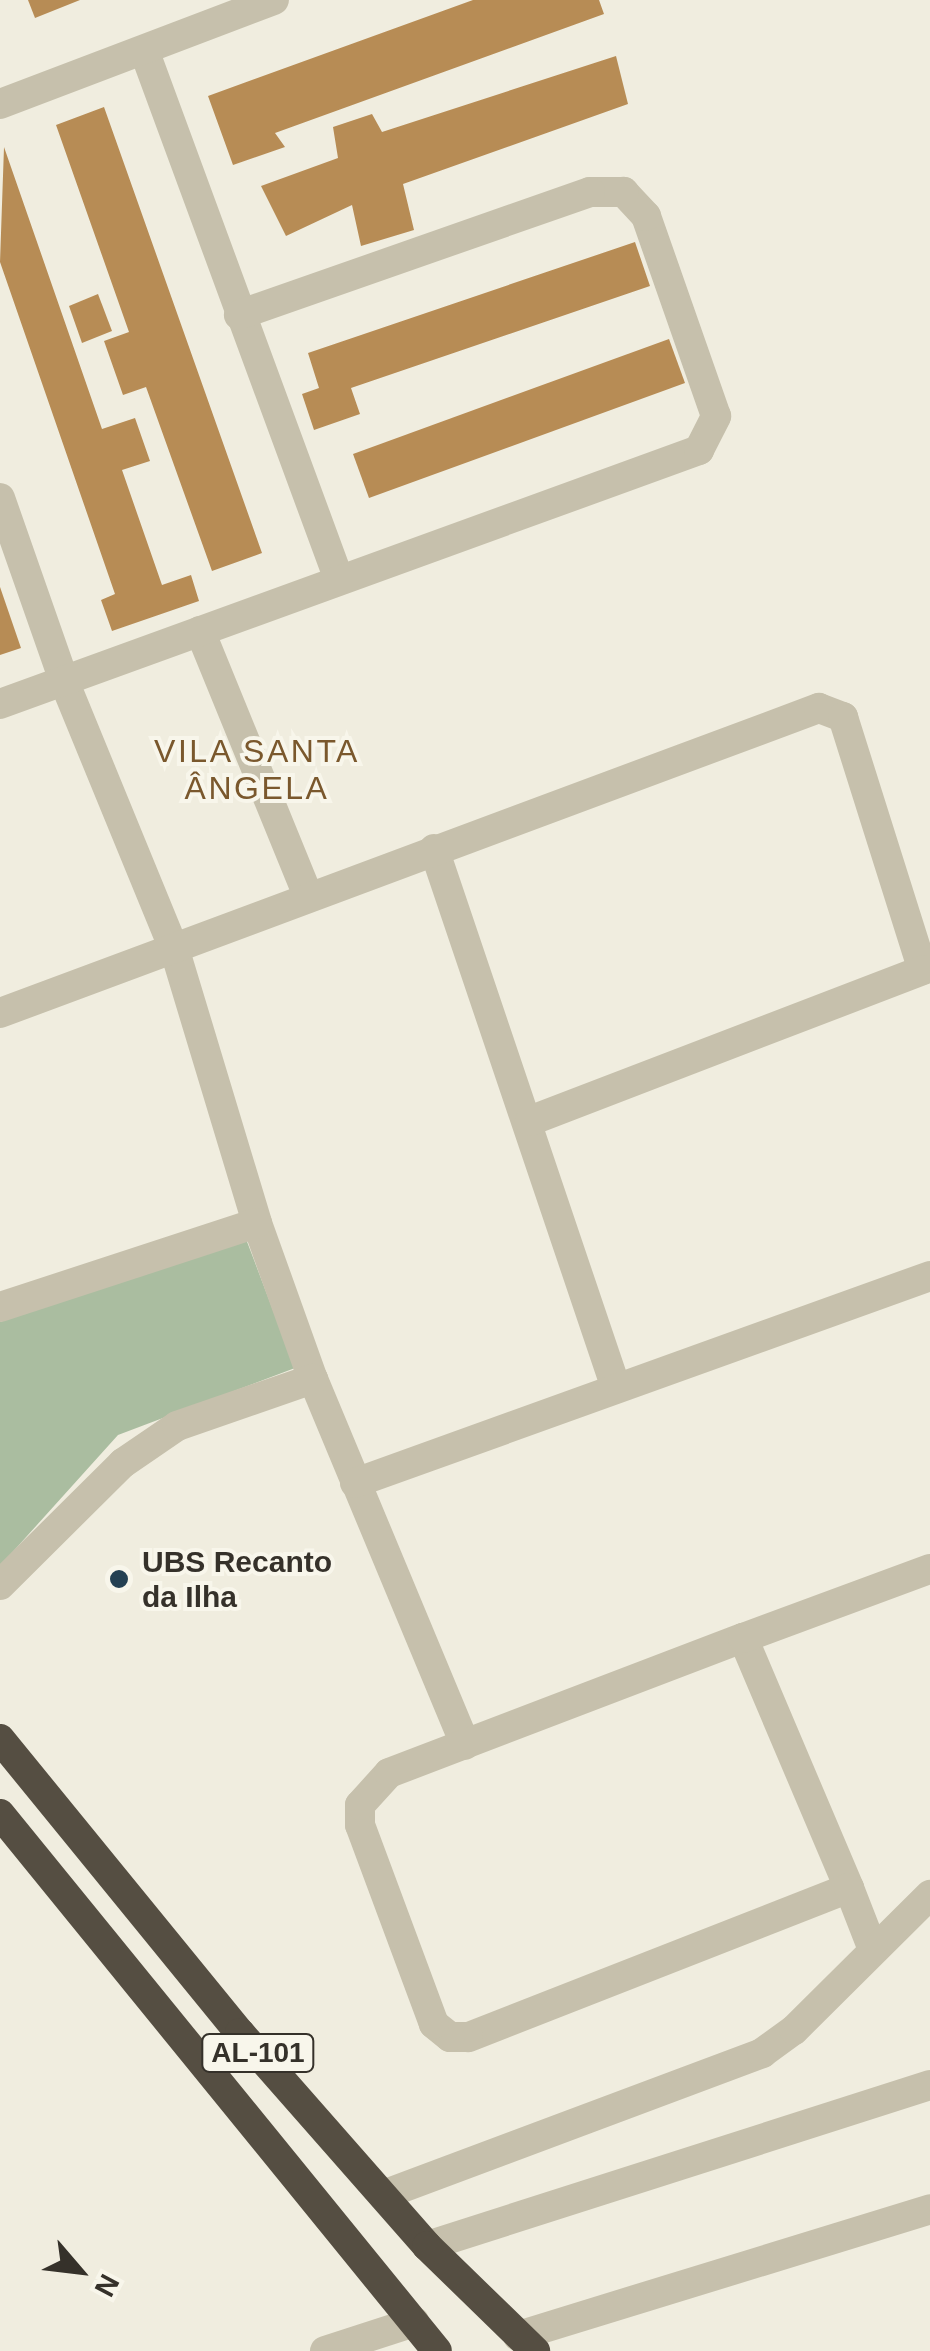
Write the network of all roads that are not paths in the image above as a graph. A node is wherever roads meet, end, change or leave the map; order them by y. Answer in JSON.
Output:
{"nodes":[{"id":1,"x":274,"y":0,"type":"edge"},
{"id":2,"x":144,"y":50,"type":"junction"},
{"id":3,"x":1,"y":98,"type":"edge"},
{"id":4,"x":239,"y":316,"type":"junction"},
{"id":5,"x":0,"y":498,"type":"edge"},
{"id":6,"x":338,"y":577,"type":"junction"},
{"id":7,"x":200,"y":632,"type":"junction"},
{"id":8,"x":64,"y":681,"type":"junction"},
{"id":9,"x":0,"y":704,"type":"edge"},
{"id":10,"x":434,"y":848,"type":"junction"},
{"id":11,"x":308,"y":896,"type":"junction"},
{"id":12,"x":175,"y":951,"type":"junction"},
{"id":13,"x":927,"y":969,"type":"edge"},
{"id":14,"x":0,"y":1013,"type":"edge"},
{"id":15,"x":530,"y":1121,"type":"junction"},
{"id":16,"x":257,"y":1223,"type":"junction"},
{"id":17,"x":930,"y":1276,"type":"edge"},
{"id":18,"x":0,"y":1307,"type":"edge"},
{"id":19,"x":313,"y":1379,"type":"junction"},
{"id":20,"x":616,"y":1388,"type":"junction"},
{"id":21,"x":355,"y":1484,"type":"junction"},
{"id":22,"x":930,"y":1569,"type":"edge"},
{"id":23,"x":0,"y":1585,"type":"edge"},
{"id":24,"x":743,"y":1638,"type":"junction"},
{"id":25,"x":0,"y":1739,"type":"edge"},
{"id":26,"x":464,"y":1745,"type":"junction"},
{"id":27,"x":0,"y":1814,"type":"edge"},
{"id":28,"x":849,"y":1888,"type":"junction"},
{"id":29,"x":930,"y":1896,"type":"edge"},
{"id":30,"x":872,"y":1948,"type":"junction"},
{"id":31,"x":930,"y":2085,"type":"edge"},
{"id":32,"x":383,"y":2196,"type":"junction"},
{"id":33,"x":930,"y":2208,"type":"edge"},
{"id":34,"x":427,"y":2246,"type":"junction"},
{"id":35,"x":414,"y":2322,"type":"junction"},
{"id":36,"x":526,"y":2343,"type":"edge"},
{"id":37,"x":325,"y":2351,"type":"edge"},
{"id":38,"x":437,"y":2351,"type":"edge"}],
"edges":[{"from":1,"to":2,"type":"street"},
{"from":2,"to":3,"type":"street"},
{"from":2,"to":4,"type":"street"},
{"from":4,"to":6,"type":"street"},
{"from":4,"to":6,"type":"street"},
{"from":5,"to":8,"type":"street"},
{"from":6,"to":7,"type":"street"},
{"from":7,"to":8,"type":"street"},
{"from":7,"to":11,"type":"street"},
{"from":8,"to":9,"type":"street"},
{"from":8,"to":12,"type":"street"},
{"from":10,"to":11,"type":"street"},
{"from":10,"to":13,"type":"street"},
{"from":10,"to":15,"type":"street"},
{"from":11,"to":12,"type":"street"},
{"from":12,"to":14,"type":"street"},
{"from":12,"to":16,"type":"street"},
{"from":13,"to":15,"type":"street"},
{"from":15,"to":20,"type":"street"},
{"from":16,"to":18,"type":"street"},
{"from":16,"to":19,"type":"street"},
{"from":17,"to":20,"type":"street"},
{"from":19,"to":21,"type":"street"},
{"from":19,"to":23,"type":"street"},
{"from":20,"to":21,"type":"street"},
{"from":21,"to":26,"type":"street"},
{"from":22,"to":24,"type":"street"},
{"from":24,"to":26,"type":"street"},
{"from":24,"to":28,"type":"street"},
{"from":25,"to":32,"type":"highway","number":"AL-101"},
{"from":26,"to":28,"type":"street"},
{"from":27,"to":35,"type":"highway","number":"AL-101"},
{"from":28,"to":30,"type":"street"},
{"from":29,"to":30,"type":"street"},
{"from":30,"to":32,"type":"street"},
{"from":31,"to":34,"type":"street"},
{"from":32,"to":34,"type":"highway","number":"AL-101"},
{"from":33,"to":36,"type":"street"},
{"from":34,"to":36,"type":"highway","number":"AL-101"},
{"from":35,"to":37,"type":"street"},
{"from":35,"to":38,"type":"highway","number":"AL-101"}]}
